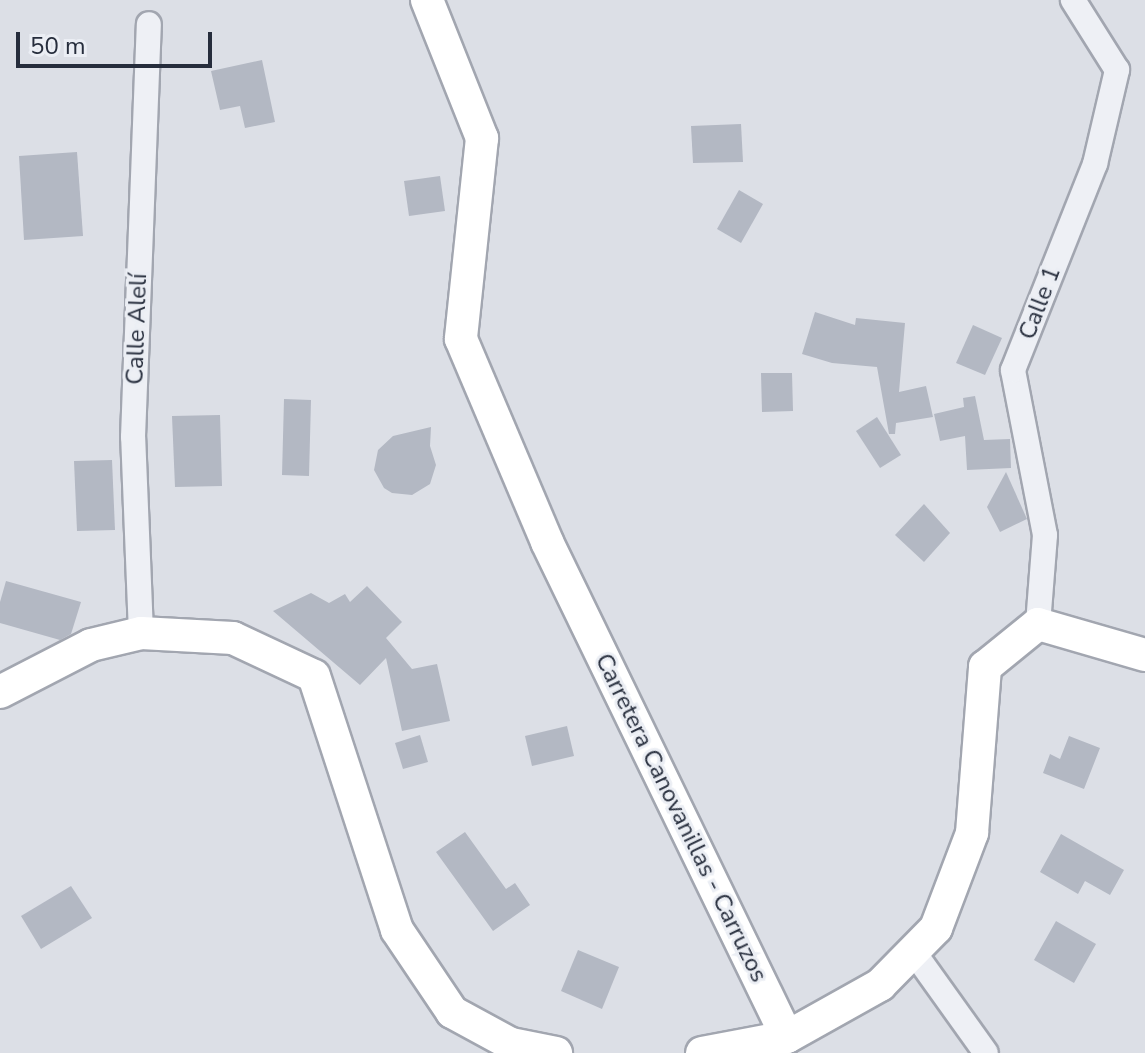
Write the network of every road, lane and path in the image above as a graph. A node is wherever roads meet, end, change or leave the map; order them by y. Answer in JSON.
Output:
{"nodes":[{"id":1,"x":427,"y":0,"type":"edge"},
{"id":2,"x":1073,"y":0,"type":"edge"},
{"id":3,"x":149,"y":24,"type":"dead end"},
{"id":4,"x":1038,"y":624,"type":"junction"},
{"id":5,"x":141,"y":633,"type":"junction"},
{"id":6,"x":1145,"y":655,"type":"edge"},
{"id":7,"x":0,"y":692,"type":"edge"},
{"id":8,"x":913,"y":951,"type":"junction"},
{"id":9,"x":781,"y":1045,"type":"edge"},
{"id":10,"x":556,"y":1053,"type":"edge"},
{"id":11,"x":702,"y":1053,"type":"edge"},
{"id":12,"x":986,"y":1053,"type":"edge"}],
"edges":[{"from":1,"to":9,"type":"street","name":"Carretera Canovanillas - Carruzos"},
{"from":2,"to":4,"type":"street","name":"Calle 1"},
{"from":3,"to":5,"type":"street","name":"Calle Alelí"},
{"from":4,"to":6,"type":"street"},
{"from":4,"to":8,"type":"street"},
{"from":5,"to":7,"type":"street"},
{"from":5,"to":10,"type":"street"},
{"from":8,"to":9,"type":"street"},
{"from":8,"to":12,"type":"street"},
{"from":9,"to":11,"type":"street"}]}
